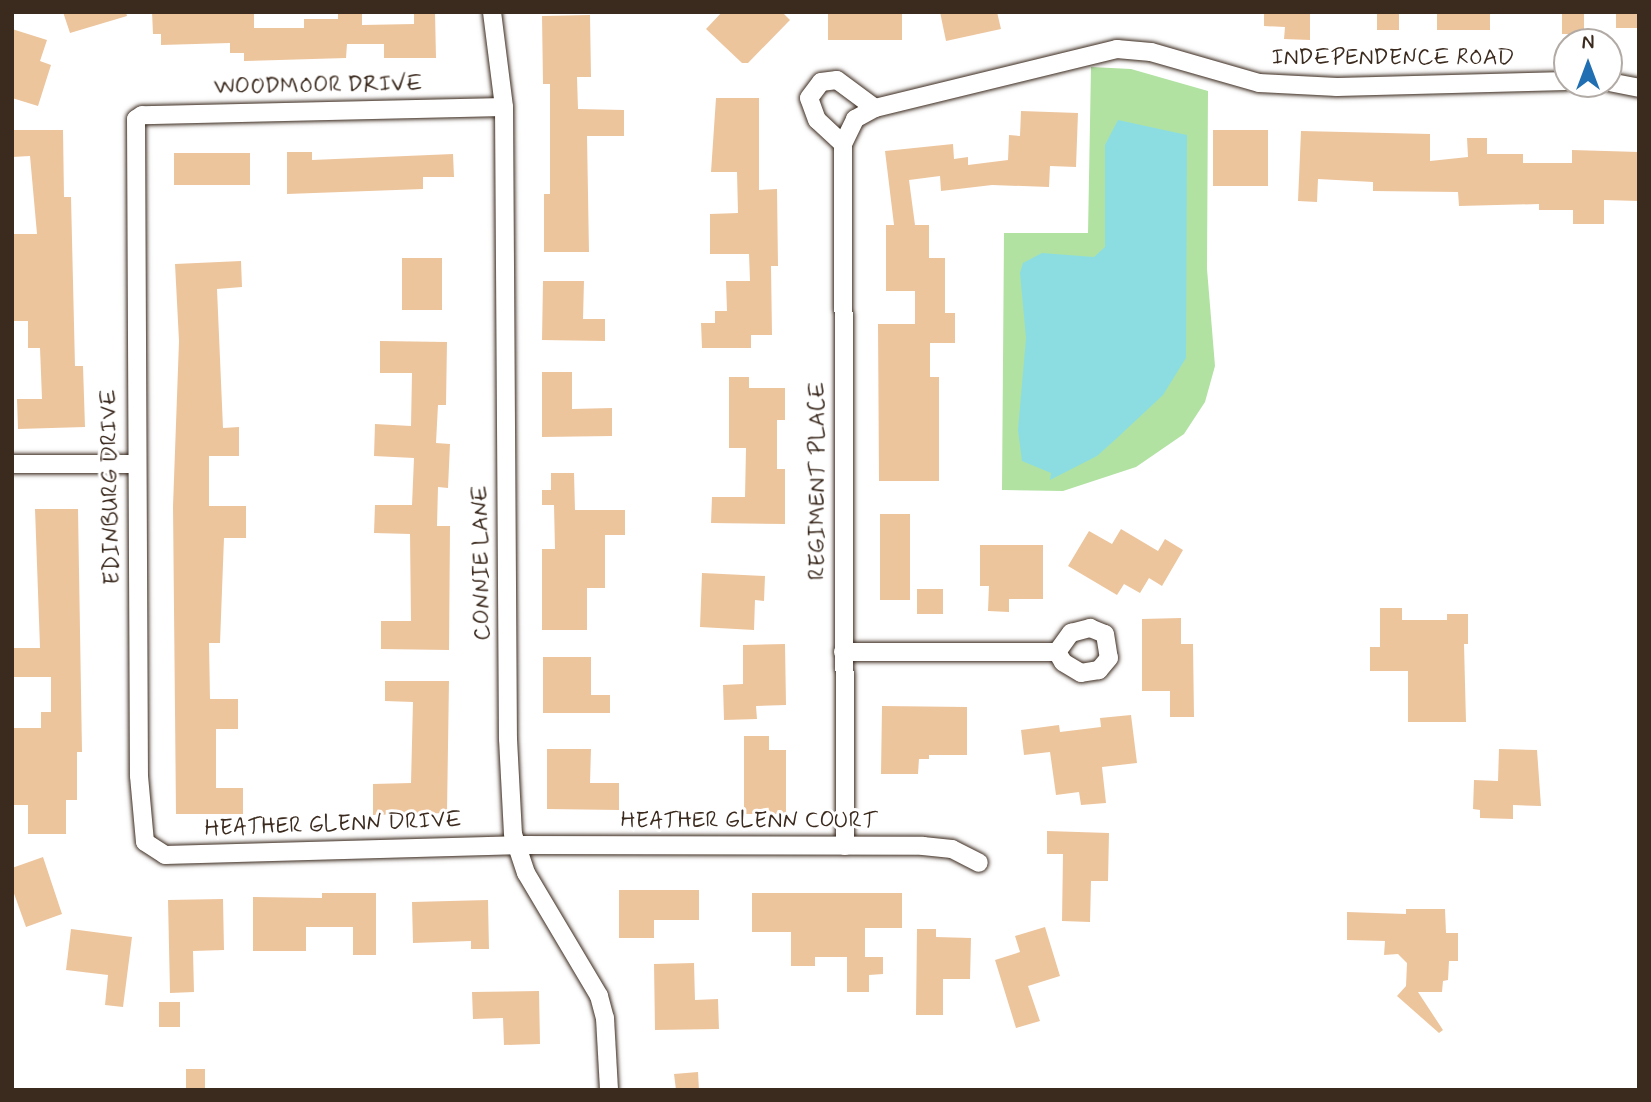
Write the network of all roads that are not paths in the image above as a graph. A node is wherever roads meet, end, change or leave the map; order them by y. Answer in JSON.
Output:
{"nodes":[{"id":1,"x":492,"y":12,"type":"edge"},
{"id":2,"x":1553,"y":81,"type":"edge"},
{"id":3,"x":503,"y":107,"type":"junction"},
{"id":4,"x":875,"y":108,"type":"junction"},
{"id":5,"x":855,"y":119,"type":"joint"},
{"id":6,"x":136,"y":120,"type":"joint"},
{"id":7,"x":843,"y":144,"type":"junction"},
{"id":8,"x":12,"y":464,"type":"edge"},
{"id":9,"x":135,"y":464,"type":"junction"},
{"id":10,"x":843,"y":652,"type":"junction"},
{"id":11,"x":1057,"y":652,"type":"dead end"},
{"id":12,"x":515,"y":845,"type":"junction"},
{"id":13,"x":845,"y":846,"type":"junction"},
{"id":14,"x":154,"y":851,"type":"joint"},
{"id":15,"x":979,"y":863,"type":"dead end"},
{"id":16,"x":608,"y":1090,"type":"edge"}],
"edges":[{"from":1,"to":3,"type":"street","name":"CONNIE LANE"},
{"from":2,"to":4,"type":"street","name":"INDEPENDENCE ROAD"},
{"from":3,"to":6,"type":"street","name":"WOODMOOR DRIVE"},
{"from":3,"to":12,"type":"street","name":"CONNIE LANE"},
{"from":4,"to":5,"type":"street","name":"INDEPENDENCE ROAD"},
{"from":4,"to":7,"type":"street"},
{"from":5,"to":7,"type":"street","name":"REGIMENT PLACE"},
{"from":6,"to":9,"type":"street","name":"EDINBURG DRIVE"},
{"from":7,"to":10,"type":"street","name":"REGIMENT PLACE"},
{"from":8,"to":9,"type":"street"},
{"from":9,"to":14,"type":"street","name":"EDINBURG DRIVE"},
{"from":10,"to":11,"type":"street"},
{"from":10,"to":13,"type":"street","name":"REGIMENT PLACE"},
{"from":12,"to":13,"type":"street","name":"HEATHER GLENN COURT"},
{"from":12,"to":14,"type":"street","name":"HEATHER GLENN DRIVE"},
{"from":12,"to":16,"type":"street","name":"CONNIE LANE"},
{"from":13,"to":15,"type":"street","name":"HEATHER GLENN COURT"}]}
